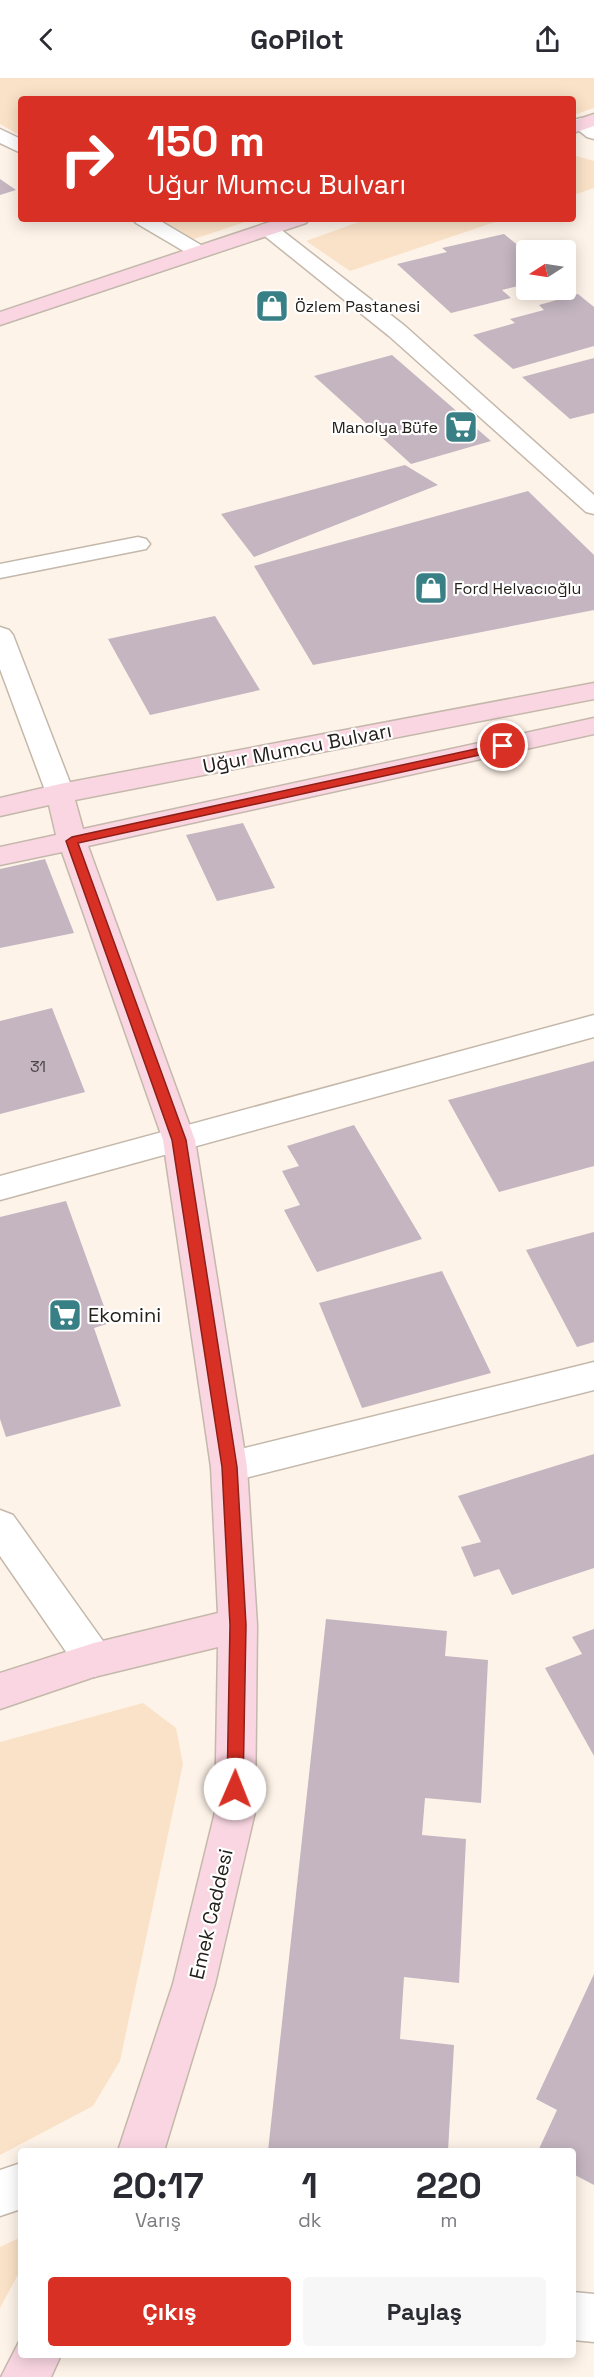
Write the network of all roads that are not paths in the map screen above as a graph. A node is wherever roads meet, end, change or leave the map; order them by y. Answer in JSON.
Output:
{"nodes":[{"id":1,"x":0,"y":135,"type":"edge"},
{"id":2,"x":18,"y":145,"type":"edge"},
{"id":3,"x":148,"y":222,"type":"edge"},
{"id":4,"x":290,"y":222,"type":"edge"},
{"id":5,"x":268,"y":229,"type":"junction"},
{"id":6,"x":199,"y":252,"type":"junction"},
{"id":7,"x":0,"y":320,"type":"edge"},
{"id":8,"x":594,"y":507,"type":"edge"},
{"id":9,"x":138,"y":544,"type":"dead end"},
{"id":10,"x":0,"y":571,"type":"edge"},
{"id":11,"x":0,"y":635,"type":"edge"},
{"id":12,"x":594,"y":691,"type":"edge"},
{"id":13,"x":594,"y":726,"type":"edge"},
{"id":14,"x":60,"y":794,"type":"junction"},
{"id":15,"x":0,"y":807,"type":"edge"},
{"id":16,"x":72,"y":841,"type":"junction"},
{"id":17,"x":0,"y":856,"type":"edge"},
{"id":18,"x":594,"y":1026,"type":"edge"},
{"id":19,"x":179,"y":1140,"type":"junction"},
{"id":20,"x":0,"y":1188,"type":"edge"},
{"id":21,"x":594,"y":1376,"type":"edge"},
{"id":22,"x":229,"y":1467,"type":"junction"},
{"id":23,"x":0,"y":1526,"type":"edge"},
{"id":24,"x":238,"y":1625,"type":"junction"},
{"id":25,"x":94,"y":1660,"type":"junction"},
{"id":26,"x":0,"y":1691,"type":"edge"},
{"id":27,"x":137,"y":2148,"type":"edge"},
{"id":28,"x":18,"y":2187,"type":"edge"},
{"id":29,"x":0,"y":2193,"type":"edge"},
{"id":30,"x":576,"y":2316,"type":"edge"},
{"id":31,"x":594,"y":2318,"type":"edge"},
{"id":32,"x":34,"y":2358,"type":"edge"},
{"id":33,"x":25,"y":2377,"type":"edge"}],
"edges":[{"from":1,"to":2,"type":"street"},
{"from":3,"to":6,"type":"street"},
{"from":4,"to":5,"type":"street"},
{"from":5,"to":6,"type":"street"},
{"from":5,"to":8,"type":"street"},
{"from":6,"to":7,"type":"street"},
{"from":9,"to":10,"type":"street"},
{"from":11,"to":14,"type":"street"},
{"from":12,"to":14,"type":"street","name":"Uğur Mumcu Bulvarı"},
{"from":13,"to":16,"type":"street","name":"Uğur Mumcu Bulvarı"},
{"from":14,"to":15,"type":"street","name":"Uğur Mumcu Bulvarı"},
{"from":14,"to":16,"type":"street","name":"Emek Caddesi"},
{"from":16,"to":17,"type":"street","name":"Uğur Mumcu Bulvarı"},
{"from":16,"to":19,"type":"street","name":"Emek Caddesi"},
{"from":18,"to":19,"type":"street"},
{"from":19,"to":20,"type":"street"},
{"from":19,"to":22,"type":"street","name":"Emek Caddesi"},
{"from":21,"to":22,"type":"street"},
{"from":22,"to":24,"type":"street","name":"Emek Caddesi"},
{"from":23,"to":25,"type":"street"},
{"from":24,"to":25,"type":"street"},
{"from":24,"to":27,"type":"street","name":"Emek Caddesi"},
{"from":25,"to":26,"type":"street"},
{"from":28,"to":29,"type":"street"},
{"from":30,"to":31,"type":"street"},
{"from":32,"to":33,"type":"street"}]}
